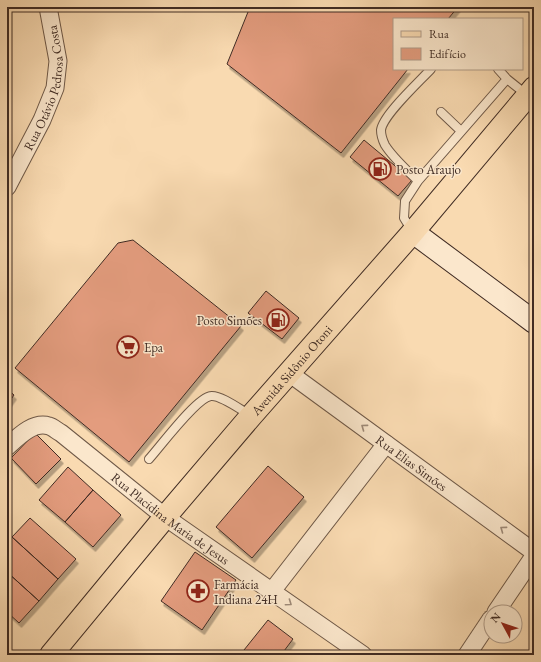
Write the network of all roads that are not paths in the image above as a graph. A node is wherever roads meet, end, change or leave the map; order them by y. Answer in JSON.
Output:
{"nodes":[{"id":1,"x":48,"y":7,"type":"edge"},
{"id":2,"x":430,"y":70,"type":"edge"},
{"id":3,"x":499,"y":70,"type":"edge"},
{"id":4,"x":507,"y":79,"type":"junction"},
{"id":5,"x":532,"y":94,"type":"edge"},
{"id":6,"x":441,"y":112,"type":"dead end"},
{"id":7,"x":461,"y":131,"type":"junction"},
{"id":8,"x":418,"y":181,"type":"junction"},
{"id":9,"x":7,"y":187,"type":"edge"},
{"id":10,"x":413,"y":232,"type":"junction"},
{"id":11,"x":534,"y":322,"type":"edge"},
{"id":12,"x":289,"y":373,"type":"junction"},
{"id":13,"x":251,"y":416,"type":"junction"},
{"id":14,"x":386,"y":444,"type":"junction"},
{"id":15,"x":7,"y":447,"type":"edge"},
{"id":16,"x":149,"y":459,"type":"dead end"},
{"id":17,"x":165,"y":517,"type":"junction"},
{"id":18,"x":534,"y":552,"type":"edge"},
{"id":19,"x":534,"y":556,"type":"edge"},
{"id":20,"x":272,"y":591,"type":"junction"},
{"id":21,"x":501,"y":604,"type":"edge"},
{"id":22,"x":483,"y":631,"type":"edge"},
{"id":23,"x":52,"y":655,"type":"edge"},
{"id":24,"x":363,"y":655,"type":"edge"},
{"id":25,"x":467,"y":655,"type":"edge"}],
"edges":[{"from":1,"to":9,"type":"street","name":"Rua Otávio Pedrosa Costa"},
{"from":2,"to":8,"type":"lane"},
{"from":3,"to":4,"type":"lane"},
{"from":4,"to":5,"type":"lane"},
{"from":4,"to":7,"type":"lane"},
{"from":5,"to":10,"type":"main road","name":"Avenida Sidônio Otoni"},
{"from":6,"to":7,"type":"lane"},
{"from":7,"to":8,"type":"lane"},
{"from":8,"to":10,"type":"lane"},
{"from":10,"to":11,"type":"main road"},
{"from":10,"to":12,"type":"main road","name":"Avenida Sidônio Otoni"},
{"from":12,"to":13,"type":"main road","name":"Avenida Sidônio Otoni"},
{"from":14,"to":12,"type":"street","name":"Rua Elias Simões","one_way":true},
{"from":13,"to":16,"type":"lane"},
{"from":13,"to":17,"type":"main road","name":"Avenida Sidônio Otoni"},
{"from":18,"to":14,"type":"street","name":"Rua Elias Simões","one_way":true},
{"from":14,"to":20,"type":"street"},
{"from":15,"to":17,"type":"street","name":"Rua Placidina Maria de Jesus"},
{"from":17,"to":20,"type":"street","name":"Rua Placidina Maria de Jesus"},
{"from":17,"to":23,"type":"main road","name":"Avenida Sidônio Otoni"},
{"from":19,"to":21,"type":"street"},
{"from":20,"to":24,"type":"street","name":"Rua Placidina Maria de Jesus","one_way":true},
{"from":22,"to":25,"type":"street"}]}
